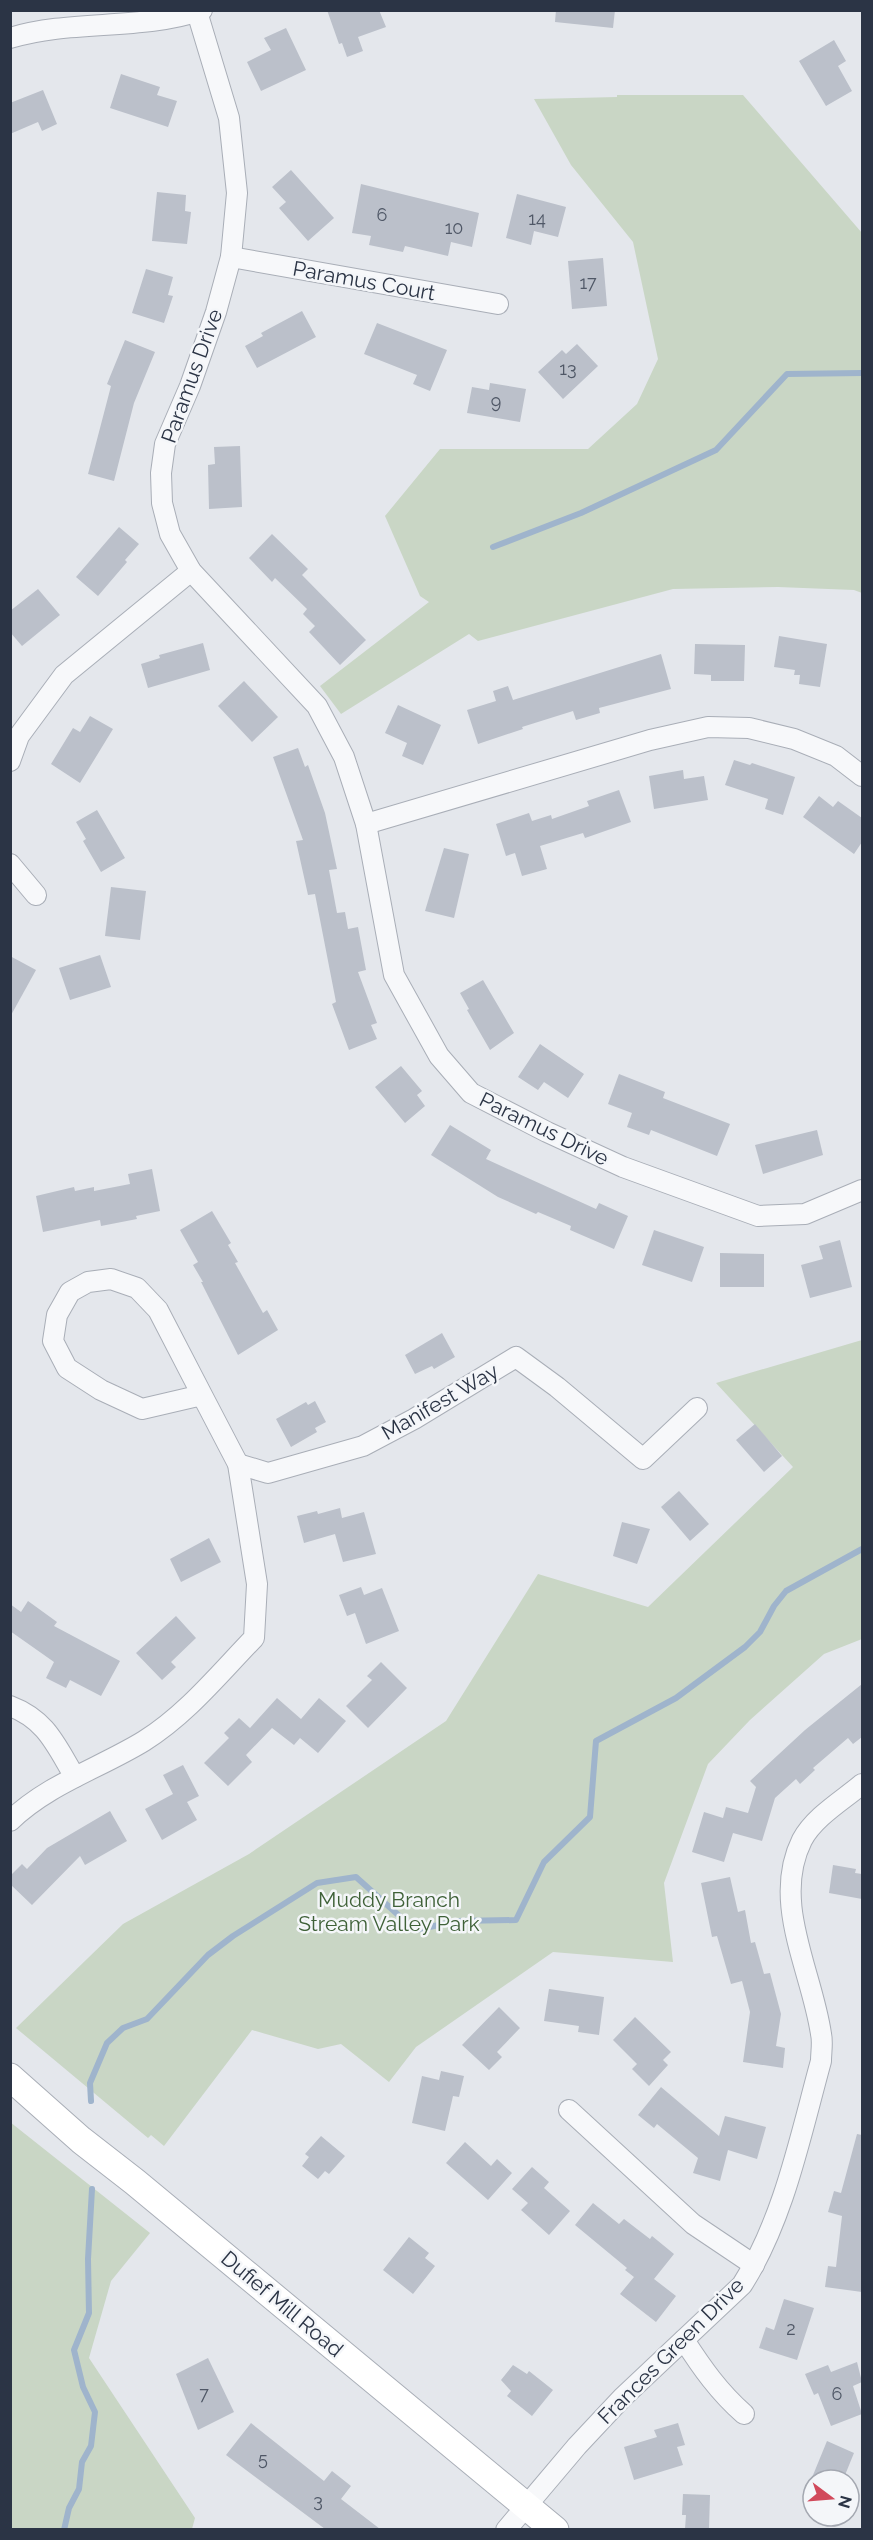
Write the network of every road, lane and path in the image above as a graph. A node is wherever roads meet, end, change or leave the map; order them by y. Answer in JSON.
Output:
{"nodes":[{"id":1,"x":200,"y":11,"type":"edge"},
{"id":2,"x":10,"y":38,"type":"edge"},
{"id":3,"x":231,"y":258,"type":"junction"},
{"id":4,"x":498,"y":304,"type":"dead end"},
{"id":5,"x":191,"y":570,"type":"junction"},
{"id":6,"x":10,"y":761,"type":"edge"},
{"id":7,"x":862,"y":776,"type":"edge"},
{"id":8,"x":366,"y":824,"type":"junction"},
{"id":9,"x":10,"y":864,"type":"edge"},
{"id":10,"x":36,"y":895,"type":"dead end"},
{"id":11,"x":862,"y":1190,"type":"edge"},
{"id":12,"x":202,"y":1395,"type":"junction"},
{"id":13,"x":697,"y":1408,"type":"dead end"},
{"id":14,"x":238,"y":1464,"type":"junction"},
{"id":15,"x":10,"y":1706,"type":"edge"},
{"id":16,"x":75,"y":1778,"type":"junction"},
{"id":17,"x":862,"y":1784,"type":"edge"},
{"id":18,"x":10,"y":1821,"type":"edge"},
{"id":19,"x":10,"y":2077,"type":"edge"},
{"id":20,"x":569,"y":2110,"type":"dead end"},
{"id":21,"x":754,"y":2265,"type":"junction"},
{"id":22,"x":684,"y":2340,"type":"junction"},
{"id":23,"x":744,"y":2414,"type":"dead end"},
{"id":24,"x":525,"y":2505,"type":"junction"},
{"id":25,"x":506,"y":2529,"type":"edge"},
{"id":26,"x":555,"y":2529,"type":"edge"}],
"edges":[{"from":1,"to":2,"type":"street"},
{"from":1,"to":3,"type":"street","name":"Paramus Drive"},
{"from":3,"to":4,"type":"street","name":"Paramus Court"},
{"from":3,"to":5,"type":"street","name":"Paramus Drive"},
{"from":5,"to":6,"type":"street"},
{"from":5,"to":8,"type":"street","name":"Paramus Drive"},
{"from":7,"to":8,"type":"street"},
{"from":8,"to":11,"type":"street","name":"Paramus Drive"},
{"from":9,"to":10,"type":"street"},
{"from":12,"to":12,"type":"street"},
{"from":12,"to":14,"type":"street"},
{"from":13,"to":14,"type":"street","name":"Manifest Way"},
{"from":14,"to":16,"type":"street"},
{"from":15,"to":16,"type":"street"},
{"from":16,"to":18,"type":"street"},
{"from":17,"to":21,"type":"street","name":"Frances Green Drive"},
{"from":19,"to":24,"type":"main road","name":"Dufief Mill Road"},
{"from":20,"to":21,"type":"street"},
{"from":21,"to":22,"type":"street","name":"Frances Green Drive"},
{"from":22,"to":23,"type":"street"},
{"from":22,"to":24,"type":"street","name":"Frances Green Drive"},
{"from":24,"to":25,"type":"street","name":"Frances Green Drive"},
{"from":24,"to":26,"type":"main road","name":"Dufief Mill Road"}]}
